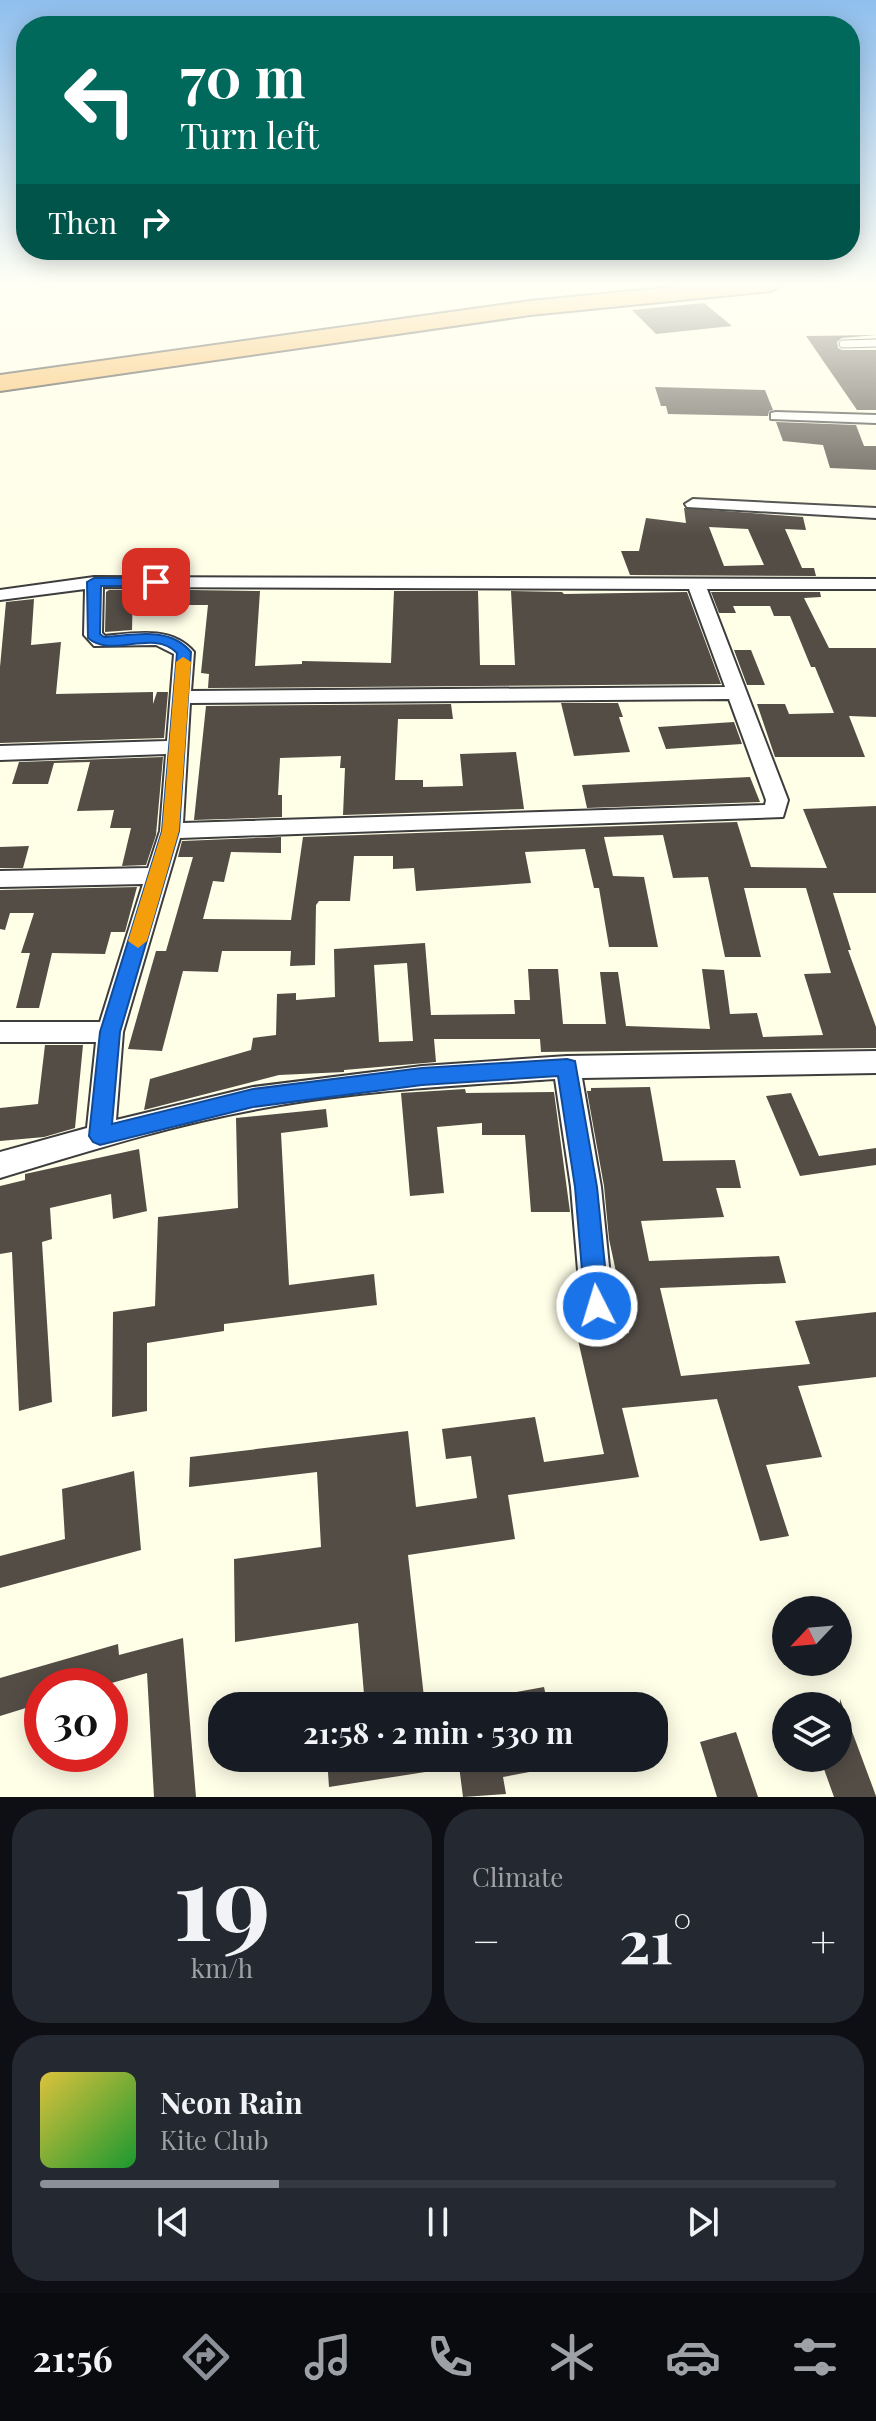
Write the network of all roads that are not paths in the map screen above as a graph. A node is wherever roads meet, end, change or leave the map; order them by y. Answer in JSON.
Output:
{"nodes":[{"id":1,"x":38,"y":368,"type":"edge"},
{"id":2,"x":107,"y":368,"type":"edge"},
{"id":3,"x":0,"y":373,"type":"edge"},
{"id":4,"x":0,"y":383,"type":"edge"},
{"id":5,"x":776,"y":416,"type":"dead end"},
{"id":6,"x":876,"y":419,"type":"edge"},
{"id":7,"x":693,"y":504,"type":"dead end"},
{"id":8,"x":876,"y":513,"type":"edge"},
{"id":9,"x":94,"y":582,"type":"junction"},
{"id":10,"x":696,"y":584,"type":"junction"},
{"id":11,"x":876,"y":584,"type":"edge"},
{"id":12,"x":0,"y":595,"type":"edge"},
{"id":13,"x":737,"y":693,"type":"junction"},
{"id":14,"x":181,"y":697,"type":"junction"},
{"id":15,"x":177,"y":747,"type":"junction"},
{"id":16,"x":0,"y":753,"type":"edge"},
{"id":17,"x":171,"y":831,"type":"junction"},
{"id":18,"x":158,"y":876,"type":"junction"},
{"id":19,"x":0,"y":879,"type":"edge"},
{"id":20,"x":0,"y":1032,"type":"edge"},
{"id":21,"x":110,"y":1032,"type":"junction"},
{"id":22,"x":876,"y":1062,"type":"edge"},
{"id":23,"x":567,"y":1067,"type":"junction"},
{"id":24,"x":100,"y":1136,"type":"junction"},
{"id":25,"x":0,"y":1165,"type":"edge"},
{"id":26,"x":597,"y":1306,"type":"dead end"}],
"edges":[{"from":1,"to":3,"type":"highway"},
{"from":2,"to":4,"type":"highway"},
{"from":5,"to":6,"type":"street"},
{"from":7,"to":8,"type":"street"},
{"from":9,"to":10,"type":"street"},
{"from":9,"to":12,"type":"street"},
{"from":9,"to":14,"type":"street"},
{"from":10,"to":11,"type":"street"},
{"from":10,"to":13,"type":"street"},
{"from":13,"to":14,"type":"street"},
{"from":13,"to":17,"type":"street"},
{"from":14,"to":15,"type":"street"},
{"from":15,"to":16,"type":"street"},
{"from":15,"to":17,"type":"street"},
{"from":17,"to":18,"type":"street"},
{"from":18,"to":19,"type":"street"},
{"from":18,"to":21,"type":"street"},
{"from":20,"to":21,"type":"street"},
{"from":21,"to":24,"type":"street"},
{"from":22,"to":23,"type":"street"},
{"from":23,"to":24,"type":"street"},
{"from":23,"to":26,"type":"street"},
{"from":24,"to":25,"type":"street"}]}
